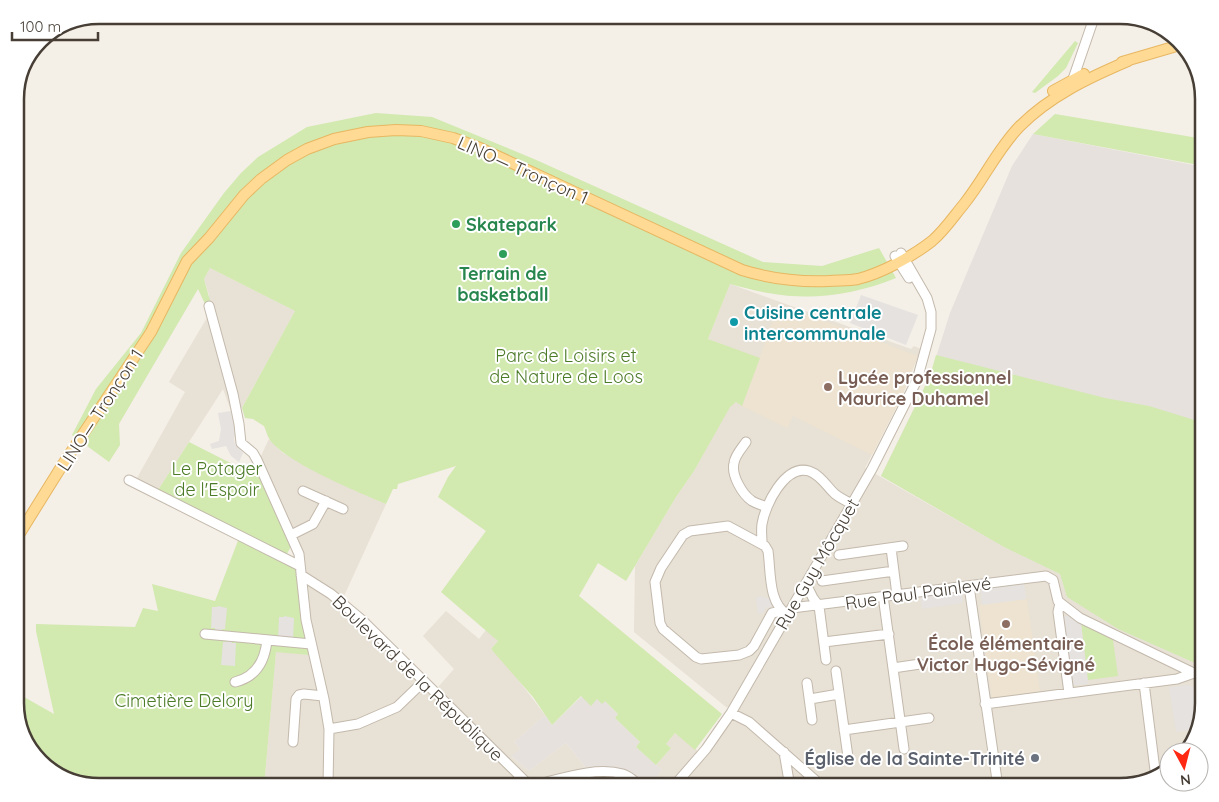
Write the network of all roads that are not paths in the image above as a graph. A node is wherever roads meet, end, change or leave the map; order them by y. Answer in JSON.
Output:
{"nodes":[{"id":1,"x":1091,"y":24,"type":"edge"},
{"id":2,"x":1175,"y":47,"type":"edge"},
{"id":3,"x":1082,"y":52,"type":"junction"},
{"id":4,"x":1086,"y":77,"type":"junction"},
{"id":5,"x":1072,"y":79,"type":"junction"},
{"id":6,"x":899,"y":258,"type":"junction"},
{"id":7,"x":209,"y":306,"type":"dead end"},
{"id":8,"x":746,"y":442,"type":"dead end"},
{"id":9,"x":129,"y":480,"type":"dead end"},
{"id":10,"x":303,"y":491,"type":"dead end"},
{"id":11,"x":326,"y":501,"type":"junction"},
{"id":12,"x":852,"y":504,"type":"junction"},
{"id":13,"x":767,"y":507,"type":"junction"},
{"id":14,"x":343,"y":508,"type":"dead end"},
{"id":15,"x":24,"y":527,"type":"edge"},
{"id":16,"x":291,"y":535,"type":"junction"},
{"id":17,"x":762,"y":543,"type":"junction"},
{"id":18,"x":903,"y":546,"type":"dead end"},
{"id":19,"x":891,"y":548,"type":"junction"},
{"id":20,"x":839,"y":555,"type":"dead end"},
{"id":21,"x":300,"y":566,"type":"junction"},
{"id":22,"x":894,"y":571,"type":"junction"},
{"id":23,"x":822,"y":581,"type":"dead end"},
{"id":24,"x":806,"y":584,"type":"junction"},
{"id":25,"x":969,"y":586,"type":"junction"},
{"id":26,"x":897,"y":595,"type":"junction"},
{"id":27,"x":884,"y":603,"type":"dead end"},
{"id":28,"x":1060,"y":603,"type":"junction"},
{"id":29,"x":819,"y":606,"type":"junction"},
{"id":30,"x":787,"y":611,"type":"junction"},
{"id":31,"x":205,"y":634,"type":"dead end"},
{"id":32,"x":888,"y":634,"type":"junction"},
{"id":33,"x":267,"y":640,"type":"junction"},
{"id":34,"x":824,"y":642,"type":"junction"},
{"id":35,"x":311,"y":644,"type":"junction"},
{"id":36,"x":826,"y":660,"type":"dead end"},
{"id":37,"x":920,"y":664,"type":"dead end"},
{"id":38,"x":893,"y":668,"type":"junction"},
{"id":39,"x":836,"y":671,"type":"dead end"},
{"id":40,"x":1194,"y":673,"type":"joint"},
{"id":41,"x":424,"y":681,"type":"junction"},
{"id":42,"x":235,"y":682,"type":"dead end"},
{"id":43,"x":807,"y":683,"type":"dead end"},
{"id":44,"x":1144,"y":683,"type":"junction"},
{"id":45,"x":1069,"y":693,"type":"junction"},
{"id":46,"x":840,"y":694,"type":"junction"},
{"id":47,"x":323,"y":696,"type":"junction"},
{"id":48,"x":810,"y":699,"type":"junction"},
{"id":49,"x":985,"y":704,"type":"junction"},
{"id":50,"x":731,"y":713,"type":"junction"},
{"id":51,"x":929,"y":718,"type":"dead end"},
{"id":52,"x":812,"y":720,"type":"dead end"},
{"id":53,"x":901,"y":722,"type":"junction"},
{"id":54,"x":329,"y":729,"type":"junction"},
{"id":55,"x":844,"y":730,"type":"junction"},
{"id":56,"x":293,"y":742,"type":"dead end"},
{"id":57,"x":904,"y":749,"type":"dead end"},
{"id":58,"x":784,"y":752,"type":"junction"},
{"id":59,"x":848,"y":757,"type":"dead end"},
{"id":60,"x":1155,"y":769,"type":"edge"},
{"id":61,"x":328,"y":778,"type":"edge"},
{"id":62,"x":520,"y":778,"type":"edge"},
{"id":63,"x":565,"y":778,"type":"edge"},
{"id":64,"x":629,"y":778,"type":"edge"},
{"id":65,"x":681,"y":778,"type":"edge"},
{"id":66,"x":788,"y":778,"type":"edge"},
{"id":67,"x":813,"y":778,"type":"edge"},
{"id":68,"x":997,"y":778,"type":"edge"}],
"edges":[{"from":1,"to":3,"type":"street"},
{"from":2,"to":4,"type":"main road"},
{"from":3,"to":4,"type":"street"},
{"from":3,"to":5,"type":"street"},
{"from":4,"to":5,"type":"main road"},
{"from":4,"to":6,"type":"main road"},
{"from":5,"to":6,"type":"main road"},
{"from":6,"to":12,"type":"street","name":"Rue Guy Môcquet"},
{"from":6,"to":15,"type":"main road","name":"LINO— Tronçon 1"},
{"from":7,"to":16,"type":"street"},
{"from":8,"to":13,"type":"street"},
{"from":9,"to":21,"type":"street","name":"Boulevard de la République"},
{"from":10,"to":11,"type":"street"},
{"from":11,"to":14,"type":"street"},
{"from":11,"to":16,"type":"street"},
{"from":12,"to":13,"type":"street"},
{"from":12,"to":24,"type":"street","name":"Rue Guy Môcquet"},
{"from":13,"to":17,"type":"street"},
{"from":16,"to":21,"type":"street"},
{"from":17,"to":30,"type":"street"},
{"from":17,"to":30,"type":"street"},
{"from":18,"to":19,"type":"street"},
{"from":19,"to":20,"type":"street"},
{"from":19,"to":22,"type":"street"},
{"from":21,"to":35,"type":"street"},
{"from":21,"to":41,"type":"street","name":"Boulevard de la République"},
{"from":22,"to":23,"type":"street"},
{"from":22,"to":26,"type":"street"},
{"from":24,"to":29,"type":"street"},
{"from":24,"to":30,"type":"street","name":"Rue Guy Môcquet"},
{"from":25,"to":26,"type":"street","name":"Rue Paul Painlevé"},
{"from":25,"to":28,"type":"street","name":"Rue Paul Painlevé"},
{"from":25,"to":49,"type":"street"},
{"from":26,"to":29,"type":"street","name":"Rue Paul Painlevé"},
{"from":27,"to":32,"type":"street"},
{"from":28,"to":40,"type":"street"},
{"from":28,"to":45,"type":"street"},
{"from":29,"to":30,"type":"street","name":"Rue Paul Painlevé"},
{"from":29,"to":34,"type":"street"},
{"from":30,"to":50,"type":"street","name":"Rue Guy Môcquet"},
{"from":31,"to":33,"type":"street"},
{"from":32,"to":34,"type":"street"},
{"from":32,"to":38,"type":"street"},
{"from":33,"to":35,"type":"street"},
{"from":33,"to":42,"type":"street"},
{"from":34,"to":36,"type":"street"},
{"from":35,"to":47,"type":"street"},
{"from":37,"to":38,"type":"street"},
{"from":38,"to":53,"type":"street"},
{"from":39,"to":46,"type":"street"},
{"from":40,"to":44,"type":"street"},
{"from":41,"to":54,"type":"street"},
{"from":41,"to":62,"type":"street","name":"Boulevard de la République"},
{"from":43,"to":48,"type":"street"},
{"from":44,"to":45,"type":"street"},
{"from":44,"to":60,"type":"street"},
{"from":45,"to":49,"type":"street"},
{"from":46,"to":48,"type":"street"},
{"from":46,"to":55,"type":"street"},
{"from":47,"to":54,"type":"street"},
{"from":47,"to":56,"type":"street"},
{"from":48,"to":52,"type":"street"},
{"from":49,"to":68,"type":"street"},
{"from":50,"to":58,"type":"street"},
{"from":50,"to":65,"type":"street","name":"Rue Guy Môcquet"},
{"from":51,"to":53,"type":"street"},
{"from":53,"to":55,"type":"street"},
{"from":53,"to":57,"type":"street"},
{"from":54,"to":61,"type":"street"},
{"from":55,"to":59,"type":"street"},
{"from":58,"to":66,"type":"street"},
{"from":58,"to":67,"type":"street"},
{"from":63,"to":64,"type":"street"}]}
